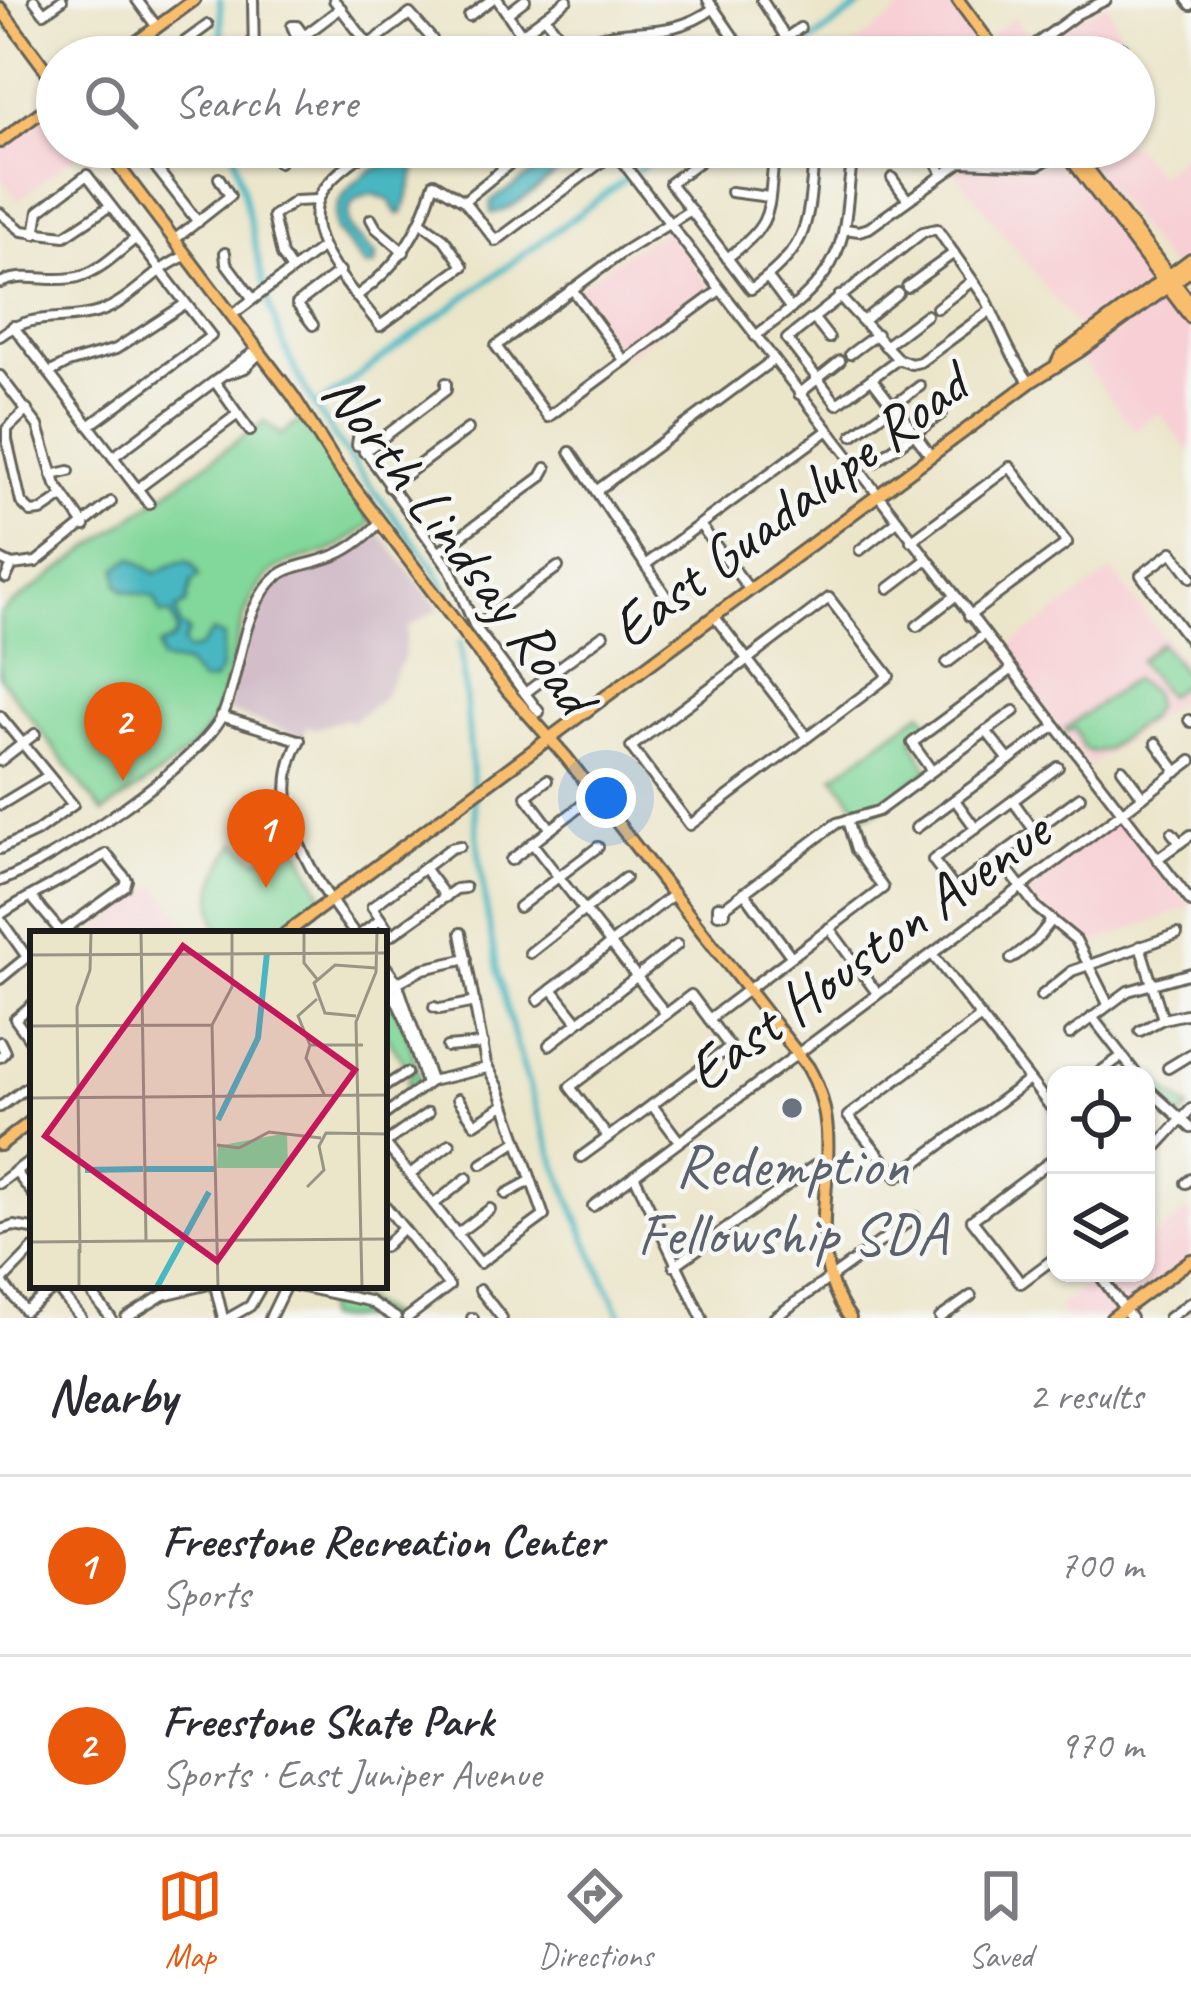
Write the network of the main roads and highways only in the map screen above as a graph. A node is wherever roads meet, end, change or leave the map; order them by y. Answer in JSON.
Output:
{"nodes":[{"id":1,"x":194,"y":0,"type":"edge"},
{"id":2,"x":958,"y":0,"type":"edge"},
{"id":3,"x":0,"y":8,"type":"edge"},
{"id":4,"x":146,"y":36,"type":"edge"},
{"id":5,"x":985,"y":36,"type":"edge"},
{"id":6,"x":36,"y":57,"type":"edge"},
{"id":7,"x":36,"y":115,"type":"edge"},
{"id":8,"x":0,"y":142,"type":"edge"},
{"id":9,"x":120,"y":168,"type":"edge"},
{"id":10,"x":1078,"y":168,"type":"edge"},
{"id":11,"x":1085,"y":168,"type":"edge"},
{"id":12,"x":1107,"y":206,"type":"junction"},
{"id":13,"x":1126,"y":219,"type":"junction"},
{"id":14,"x":1191,"y":259,"type":"edge"},
{"id":15,"x":1191,"y":270,"type":"edge"},
{"id":16,"x":1168,"y":281,"type":"junction"},
{"id":17,"x":1191,"y":304,"type":"edge"},
{"id":18,"x":1191,"y":318,"type":"edge"},
{"id":19,"x":550,"y":738,"type":"junction"},
{"id":20,"x":289,"y":931,"type":"edge"},
{"id":21,"x":30,"y":1122,"type":"edge"},
{"id":22,"x":0,"y":1145,"type":"edge"},
{"id":23,"x":1191,"y":1265,"type":"edge"},
{"id":24,"x":1127,"y":1314,"type":"edge"},
{"id":25,"x":850,"y":1318,"type":"edge"},
{"id":26,"x":1112,"y":1318,"type":"edge"}],
"edges":[{"from":1,"to":4,"type":"main road"},
{"from":2,"to":5,"type":"main road"},
{"from":3,"to":6,"type":"main road"},
{"from":7,"to":8,"type":"main road"},
{"from":9,"to":19,"type":"main road","name":"North Lindsay Road"},
{"from":10,"to":12,"type":"main road"},
{"from":11,"to":13,"type":"main road"},
{"from":12,"to":13,"type":"main road"},
{"from":12,"to":16,"type":"main road"},
{"from":13,"to":16,"type":"main road"},
{"from":14,"to":16,"type":"main road"},
{"from":15,"to":16,"type":"main road"},
{"from":16,"to":17,"type":"main road"},
{"from":16,"to":18,"type":"main road"},
{"from":16,"to":19,"type":"main road","name":"East Guadalupe Road"},
{"from":19,"to":20,"type":"main road","name":"East Guadalupe Road"},
{"from":19,"to":25,"type":"main road","name":"North Lindsay Road"},
{"from":21,"to":22,"type":"main road"},
{"from":23,"to":24,"type":"main road"},
{"from":24,"to":26,"type":"main road"}]}
